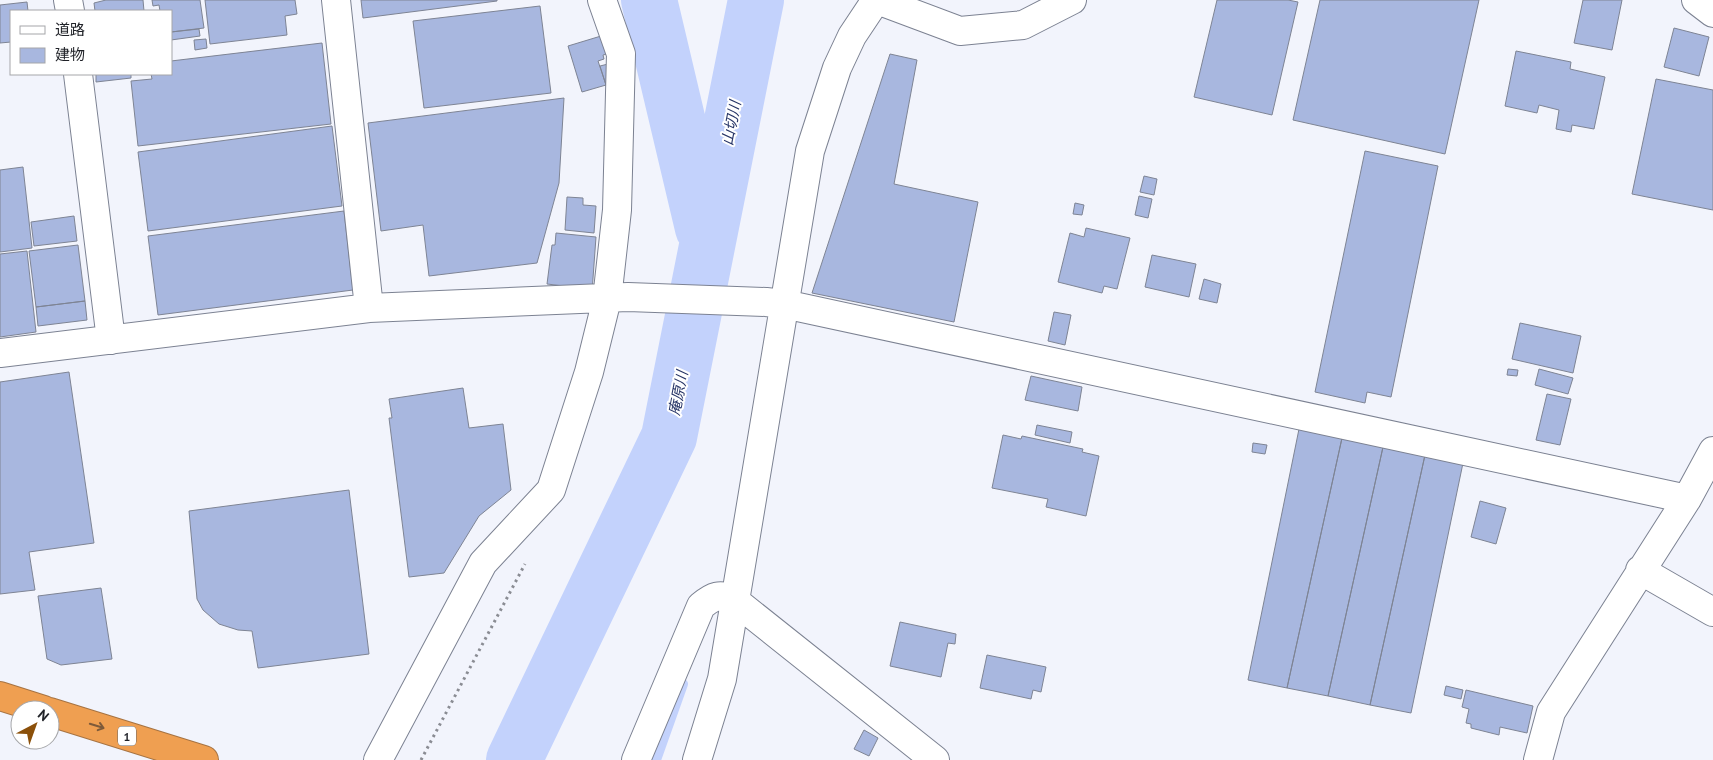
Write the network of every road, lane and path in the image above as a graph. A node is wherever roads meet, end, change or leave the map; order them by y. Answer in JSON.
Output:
{"nodes":[{"id":1,"x":336,"y":0,"type":"edge"},
{"id":2,"x":602,"y":0,"type":"edge"},
{"id":3,"x":877,"y":0,"type":"edge"},
{"id":4,"x":1072,"y":0,"type":"edge"},
{"id":5,"x":1696,"y":0,"type":"edge"},
{"id":6,"x":1713,"y":13,"type":"edge"},
{"id":7,"x":78,"y":75,"type":"edge"},
{"id":8,"x":618,"y":298,"type":"junction"},
{"id":9,"x":775,"y":303,"type":"junction"},
{"id":10,"x":369,"y":308,"type":"junction"},
{"id":11,"x":111,"y":340,"type":"junction"},
{"id":12,"x":0,"y":353,"type":"edge"},
{"id":13,"x":1713,"y":451,"type":"edge"},
{"id":14,"x":1686,"y":499,"type":"junction"},
{"id":15,"x":528,"y":554,"type":"dead end"},
{"id":16,"x":1640,"y":570,"type":"junction"},
{"id":17,"x":734,"y":600,"type":"junction"},
{"id":18,"x":1713,"y":612,"type":"edge"},
{"id":19,"x":0,"y":696,"type":"edge"},
{"id":20,"x":13,"y":700,"type":"edge"},
{"id":21,"x":60,"y":715,"type":"edge"},
{"id":22,"x":204,"y":760,"type":"edge"},
{"id":23,"x":378,"y":760,"type":"edge"},
{"id":24,"x":420,"y":760,"type":"edge"},
{"id":25,"x":636,"y":760,"type":"edge"},
{"id":26,"x":697,"y":760,"type":"edge"},
{"id":27,"x":935,"y":760,"type":"edge"},
{"id":28,"x":1538,"y":760,"type":"edge"}],
"edges":[{"from":1,"to":10,"type":"street"},
{"from":2,"to":8,"type":"street"},
{"from":3,"to":4,"type":"street"},
{"from":3,"to":9,"type":"street"},
{"from":5,"to":6,"type":"street"},
{"from":7,"to":11,"type":"street"},
{"from":8,"to":9,"type":"street"},
{"from":8,"to":10,"type":"street"},
{"from":8,"to":23,"type":"street"},
{"from":9,"to":14,"type":"street"},
{"from":9,"to":17,"type":"street"},
{"from":10,"to":11,"type":"street"},
{"from":11,"to":12,"type":"street"},
{"from":13,"to":14,"type":"street"},
{"from":14,"to":16,"type":"street"},
{"from":15,"to":24,"type":"path"},
{"from":16,"to":18,"type":"street"},
{"from":16,"to":28,"type":"street"},
{"from":17,"to":25,"type":"street"},
{"from":17,"to":26,"type":"street"},
{"from":17,"to":27,"type":"street"},
{"from":19,"to":20,"type":"highway"},
{"from":21,"to":22,"type":"highway","number":"1","one_way":true}]}
